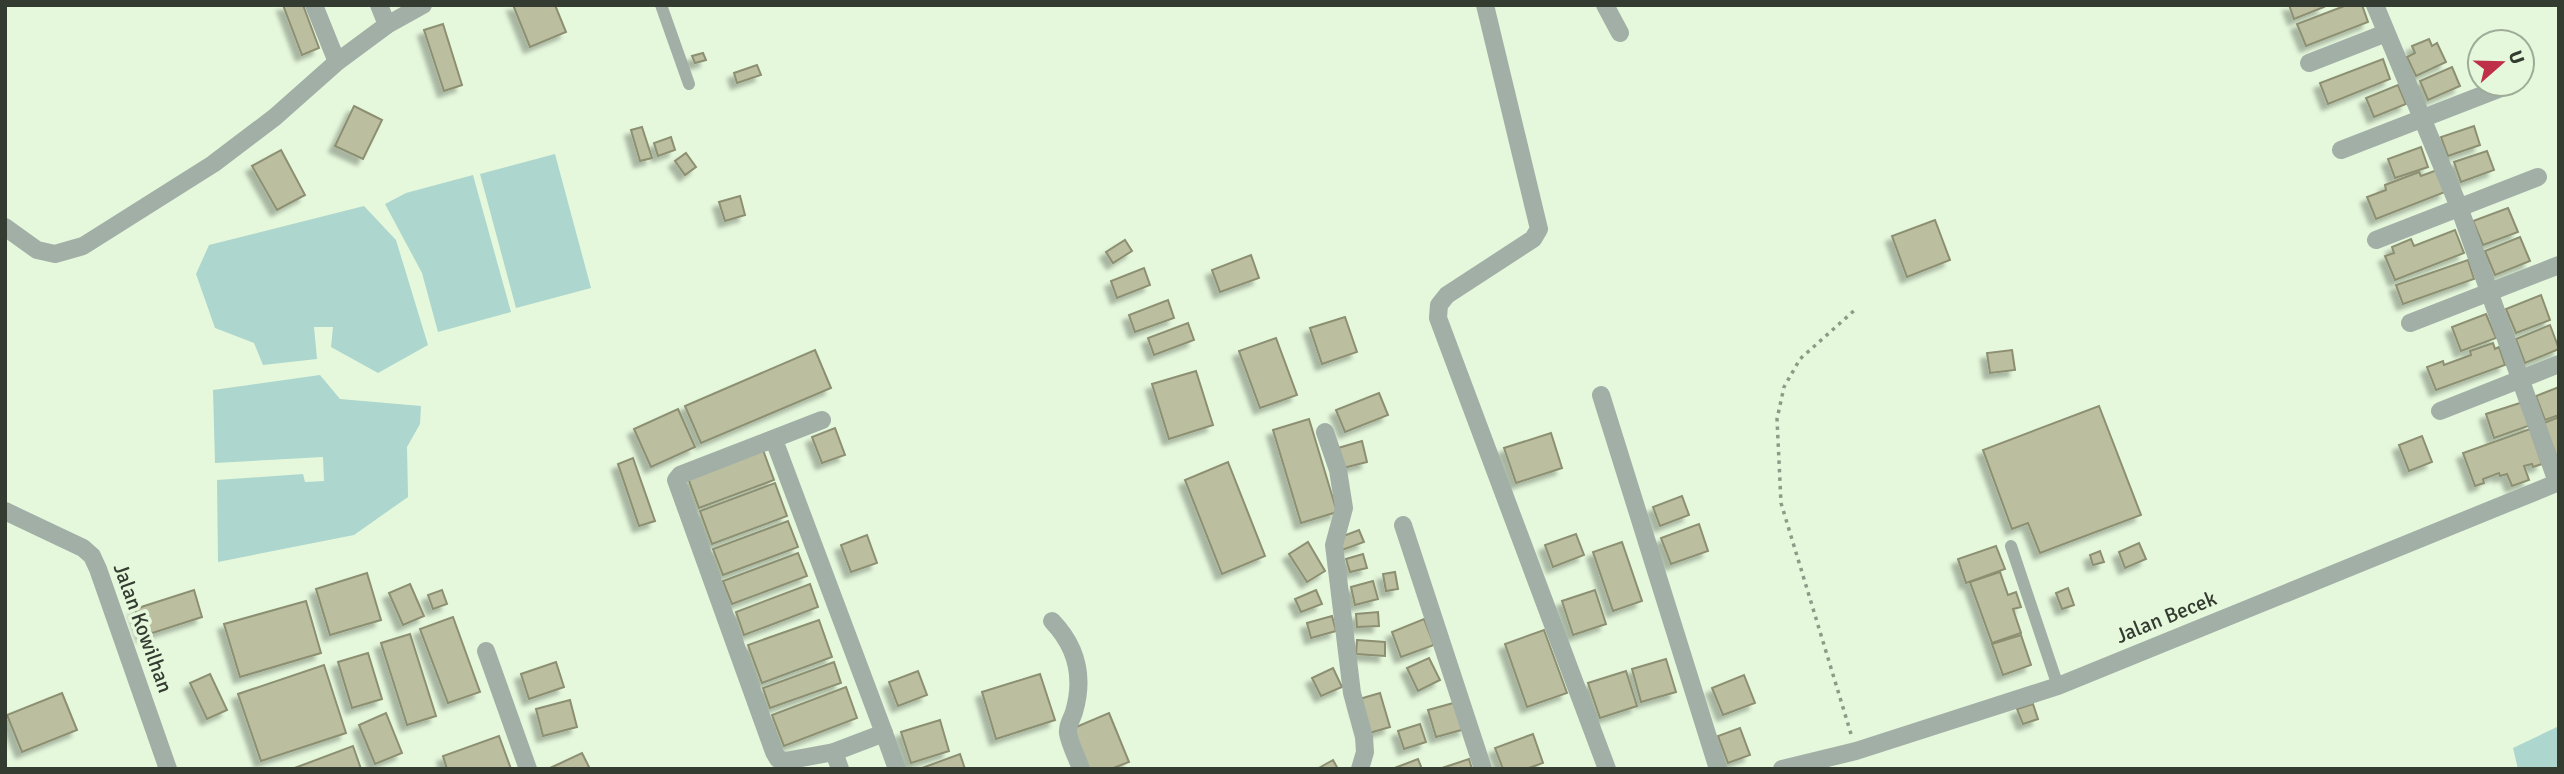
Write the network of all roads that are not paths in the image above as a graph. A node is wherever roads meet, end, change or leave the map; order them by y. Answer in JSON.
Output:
{"nodes":[{"id":1,"x":314,"y":5,"type":"edge"},
{"id":2,"x":379,"y":5,"type":"edge"},
{"id":3,"x":423,"y":5,"type":"edge"},
{"id":4,"x":661,"y":5,"type":"edge"},
{"id":5,"x":1485,"y":5,"type":"edge"},
{"id":6,"x":1605,"y":5,"type":"edge"},
{"id":7,"x":2375,"y":5,"type":"edge"},
{"id":8,"x":387,"y":25,"type":"junction"},
{"id":9,"x":1620,"y":33,"type":"dead end"},
{"id":10,"x":2386,"y":33,"type":"junction"},
{"id":11,"x":337,"y":62,"type":"junction"},
{"id":12,"x":2309,"y":63,"type":"dead end"},
{"id":13,"x":689,"y":84,"type":"dead end"},
{"id":14,"x":2475,"y":98,"type":"edge"},
{"id":15,"x":2422,"y":119,"type":"junction"},
{"id":16,"x":2341,"y":150,"type":"dead end"},
{"id":17,"x":2538,"y":177,"type":"dead end"},
{"id":18,"x":2459,"y":207,"type":"junction"},
{"id":19,"x":5,"y":226,"type":"edge"},
{"id":20,"x":2376,"y":240,"type":"dead end"},
{"id":21,"x":2559,"y":265,"type":"edge"},
{"id":22,"x":2489,"y":292,"type":"junction"},
{"id":23,"x":2410,"y":323,"type":"dead end"},
{"id":24,"x":2559,"y":364,"type":"edge"},
{"id":25,"x":2521,"y":379,"type":"junction"},
{"id":26,"x":1601,"y":394,"type":"dead end"},
{"id":27,"x":2440,"y":411,"type":"dead end"},
{"id":28,"x":822,"y":420,"type":"dead end"},
{"id":29,"x":1325,"y":432,"type":"dead end"},
{"id":30,"x":774,"y":440,"type":"junction"},
{"id":31,"x":2558,"y":482,"type":"edge"},
{"id":32,"x":5,"y":511,"type":"edge"},
{"id":33,"x":1403,"y":525,"type":"dead end"},
{"id":34,"x":2011,"y":546,"type":"dead end"},
{"id":35,"x":1052,"y":621,"type":"dead end"},
{"id":36,"x":486,"y":651,"type":"dead end"},
{"id":37,"x":2059,"y":686,"type":"junction"},
{"id":38,"x":884,"y":733,"type":"junction"},
{"id":39,"x":837,"y":760,"type":"edge"},
{"id":40,"x":168,"y":769,"type":"edge"},
{"id":41,"x":528,"y":769,"type":"edge"},
{"id":42,"x":897,"y":769,"type":"edge"},
{"id":43,"x":1081,"y":769,"type":"edge"},
{"id":44,"x":1360,"y":769,"type":"edge"},
{"id":45,"x":1483,"y":769,"type":"edge"},
{"id":46,"x":1607,"y":769,"type":"edge"},
{"id":47,"x":1718,"y":769,"type":"edge"},
{"id":48,"x":1782,"y":769,"type":"edge"}],
"edges":[{"from":1,"to":11,"type":"street"},
{"from":2,"to":8,"type":"street"},
{"from":3,"to":8,"type":"street"},
{"from":4,"to":13,"type":"lane"},
{"from":5,"to":46,"type":"street"},
{"from":6,"to":9,"type":"street"},
{"from":7,"to":10,"type":"street"},
{"from":8,"to":11,"type":"street"},
{"from":10,"to":12,"type":"street"},
{"from":10,"to":15,"type":"street"},
{"from":11,"to":19,"type":"street"},
{"from":14,"to":15,"type":"street"},
{"from":15,"to":16,"type":"street"},
{"from":15,"to":18,"type":"street"},
{"from":17,"to":18,"type":"street"},
{"from":18,"to":20,"type":"street"},
{"from":18,"to":22,"type":"street"},
{"from":21,"to":22,"type":"street"},
{"from":22,"to":23,"type":"street"},
{"from":22,"to":25,"type":"street"},
{"from":24,"to":25,"type":"street"},
{"from":25,"to":27,"type":"street"},
{"from":25,"to":31,"type":"street"},
{"from":26,"to":47,"type":"street"},
{"from":28,"to":30,"type":"street"},
{"from":29,"to":44,"type":"street"},
{"from":30,"to":38,"type":"street"},
{"from":30,"to":39,"type":"street"},
{"from":31,"to":37,"type":"street","name":"Jalan Becek"},
{"from":32,"to":40,"type":"street","name":"Jalan Kowilhan"},
{"from":33,"to":45,"type":"street"},
{"from":34,"to":37,"type":"lane"},
{"from":35,"to":43,"type":"street"},
{"from":36,"to":41,"type":"street"},
{"from":37,"to":48,"type":"street","name":"Jalan Becek"},
{"from":38,"to":39,"type":"street"},
{"from":38,"to":42,"type":"street"}]}
